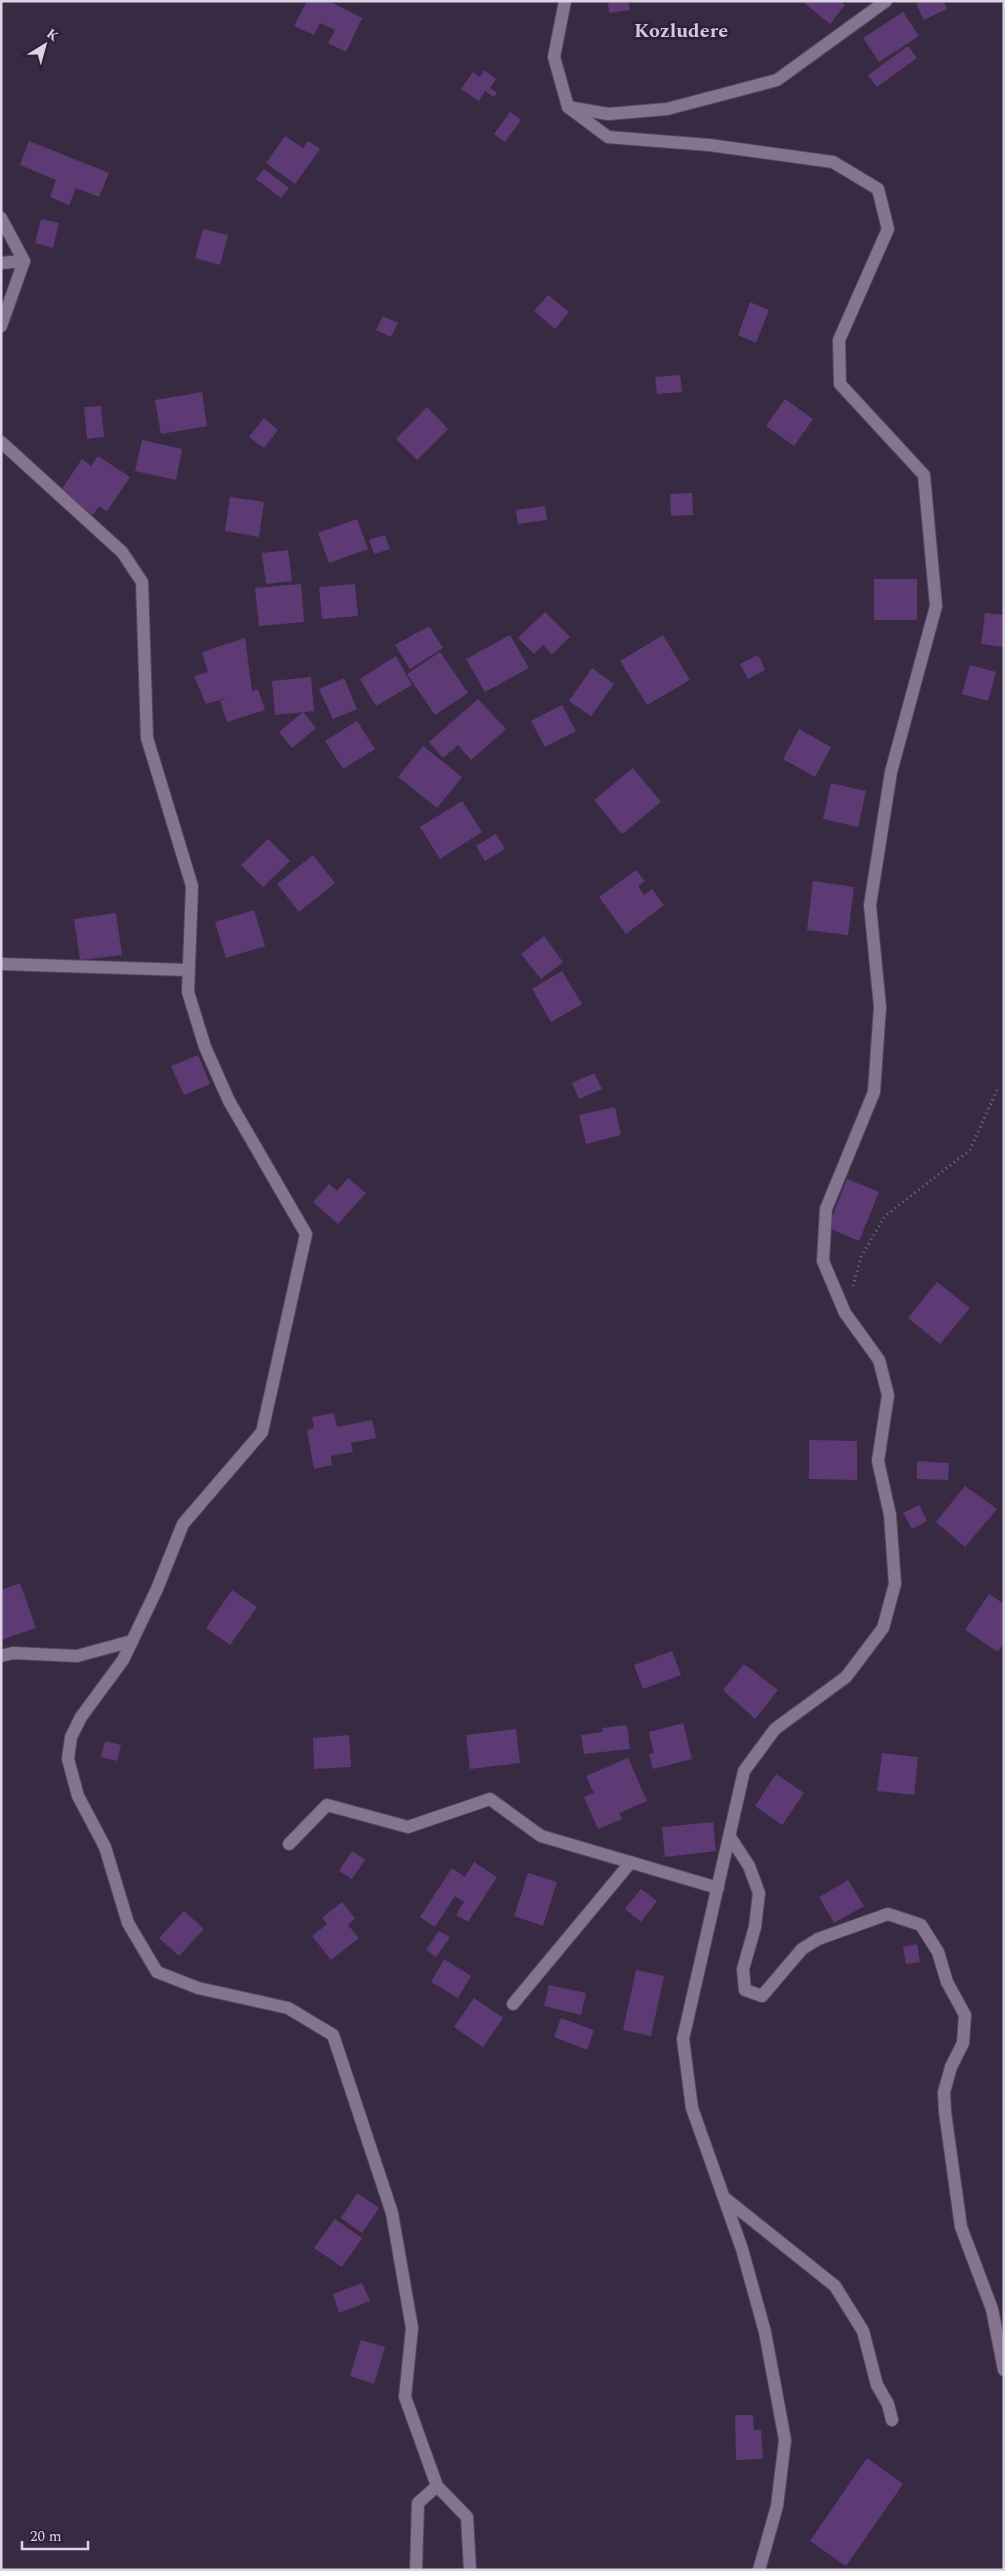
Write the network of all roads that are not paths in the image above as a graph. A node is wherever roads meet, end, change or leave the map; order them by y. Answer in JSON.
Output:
{"nodes":[{"id":1,"x":565,"y":1,"type":"edge"},
{"id":2,"x":886,"y":1,"type":"edge"},
{"id":3,"x":568,"y":107,"type":"junction"},
{"id":4,"x":1,"y":218,"type":"edge"},
{"id":5,"x":24,"y":261,"type":"junction"},
{"id":6,"x":1,"y":263,"type":"edge"},
{"id":7,"x":1,"y":326,"type":"edge"},
{"id":8,"x":1,"y":442,"type":"edge"},
{"id":9,"x":1,"y":964,"type":"edge"},
{"id":10,"x":187,"y":970,"type":"junction"},
{"id":11,"x":132,"y":1641,"type":"junction"},
{"id":12,"x":1,"y":1656,"type":"edge"},
{"id":13,"x":730,"y":1837,"type":"junction"},
{"id":14,"x":289,"y":1844,"type":"dead end"},
{"id":15,"x":631,"y":1862,"type":"junction"},
{"id":16,"x":718,"y":1888,"type":"junction"},
{"id":17,"x":513,"y":2004,"type":"dead end"},
{"id":18,"x":726,"y":2199,"type":"junction"},
{"id":19,"x":1004,"y":2370,"type":"edge"},
{"id":20,"x":892,"y":2420,"type":"dead end"},
{"id":21,"x":437,"y":2486,"type":"junction"},
{"id":22,"x":416,"y":2570,"type":"edge"},
{"id":23,"x":470,"y":2570,"type":"edge"},
{"id":24,"x":759,"y":2570,"type":"edge"}],
"edges":[{"from":1,"to":3,"type":"street"},
{"from":2,"to":3,"type":"street"},
{"from":3,"to":13,"type":"street"},
{"from":4,"to":5,"type":"street"},
{"from":5,"to":6,"type":"street"},
{"from":5,"to":7,"type":"street"},
{"from":8,"to":10,"type":"street"},
{"from":9,"to":10,"type":"street"},
{"from":10,"to":11,"type":"street"},
{"from":11,"to":12,"type":"street"},
{"from":11,"to":21,"type":"street"},
{"from":13,"to":16,"type":"street"},
{"from":13,"to":19,"type":"street"},
{"from":14,"to":15,"type":"street"},
{"from":15,"to":16,"type":"street"},
{"from":15,"to":17,"type":"street"},
{"from":16,"to":18,"type":"street"},
{"from":18,"to":20,"type":"street"},
{"from":18,"to":24,"type":"street"},
{"from":21,"to":22,"type":"street"},
{"from":21,"to":23,"type":"street"}]}
